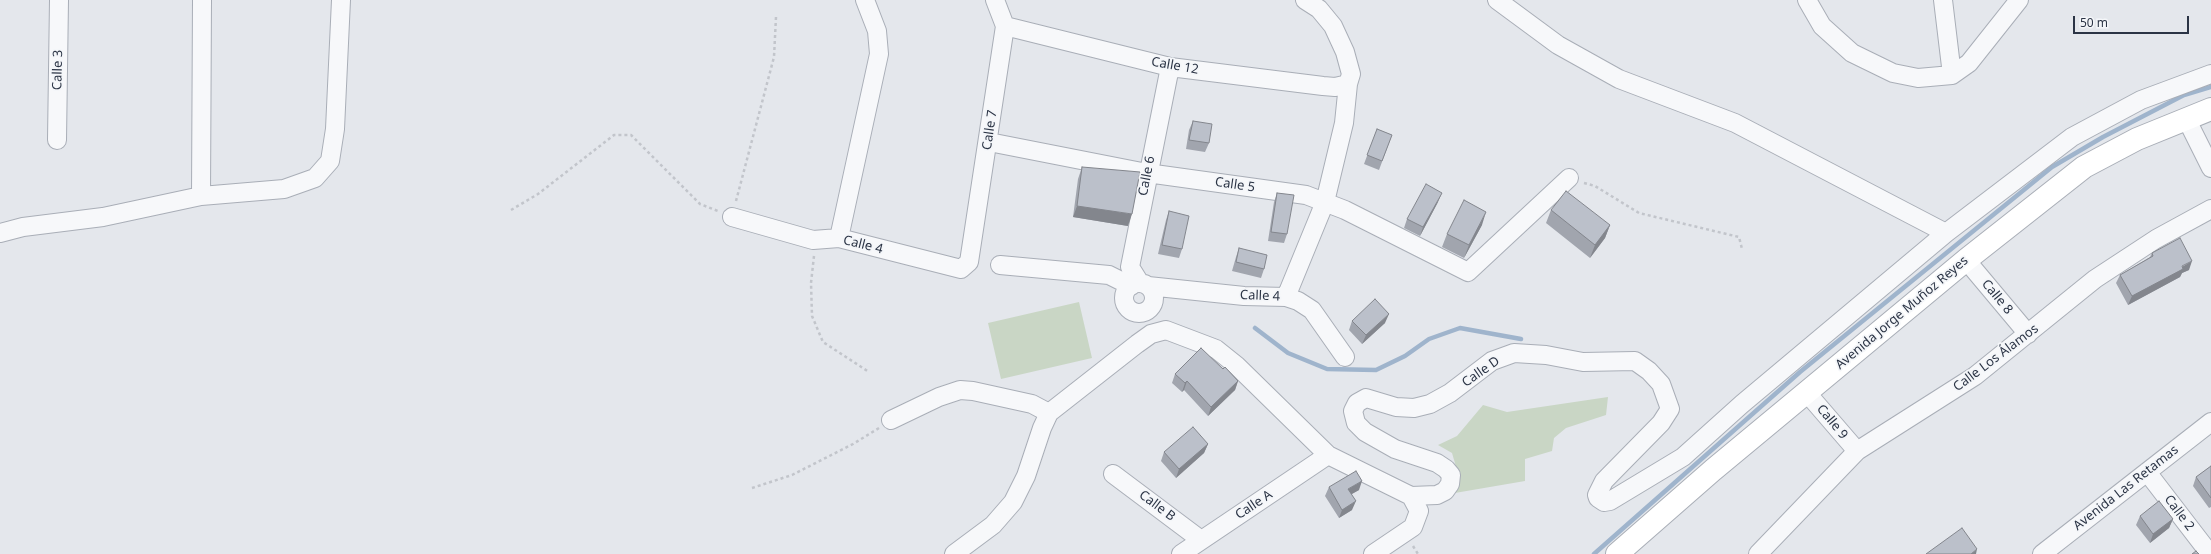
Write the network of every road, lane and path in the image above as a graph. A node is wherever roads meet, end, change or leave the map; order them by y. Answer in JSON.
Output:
{"nodes":[{"id":1,"x":59,"y":0,"type":"edge"},
{"id":2,"x":202,"y":0,"type":"edge"},
{"id":3,"x":341,"y":0,"type":"edge"},
{"id":4,"x":865,"y":0,"type":"edge"},
{"id":5,"x":995,"y":0,"type":"edge"},
{"id":6,"x":1305,"y":0,"type":"edge"},
{"id":7,"x":1497,"y":0,"type":"edge"},
{"id":8,"x":1807,"y":0,"type":"edge"},
{"id":9,"x":1943,"y":0,"type":"edge"},
{"id":10,"x":2019,"y":0,"type":"edge"},
{"id":11,"x":776,"y":17,"type":"dead end"},
{"id":12,"x":1005,"y":26,"type":"junction"},
{"id":13,"x":1170,"y":66,"type":"junction"},
{"id":14,"x":2211,"y":74,"type":"edge"},
{"id":15,"x":1952,"y":75,"type":"junction"},
{"id":16,"x":1348,"y":84,"type":"junction"},
{"id":17,"x":2211,"y":109,"type":"edge"},
{"id":18,"x":2186,"y":118,"type":"junction"},
{"id":19,"x":57,"y":140,"type":"dead end"},
{"id":20,"x":989,"y":142,"type":"junction"},
{"id":21,"x":2211,"y":168,"type":"edge"},
{"id":22,"x":1147,"y":173,"type":"junction"},
{"id":23,"x":1568,"y":178,"type":"joint"},
{"id":24,"x":202,"y":196,"type":"junction"},
{"id":25,"x":1325,"y":202,"type":"junction"},
{"id":26,"x":2211,"y":209,"type":"edge"},
{"id":27,"x":511,"y":210,"type":"dead end"},
{"id":28,"x":732,"y":217,"type":"junction"},
{"id":29,"x":0,"y":233,"type":"edge"},
{"id":30,"x":1946,"y":233,"type":"junction"},
{"id":31,"x":839,"y":238,"type":"junction"},
{"id":32,"x":1742,"y":249,"type":"dead end"},
{"id":33,"x":1966,"y":260,"type":"junction"},
{"id":34,"x":969,"y":262,"type":"joint"},
{"id":35,"x":1000,"y":265,"type":"dead end"},
{"id":36,"x":1139,"y":285,"type":"junction"},
{"id":37,"x":1286,"y":297,"type":"junction"},
{"id":38,"x":1143,"y":312,"type":"junction"},
{"id":39,"x":1151,"y":334,"type":"junction"},
{"id":40,"x":2028,"y":334,"type":"junction"},
{"id":41,"x":1345,"y":357,"type":"dead end"},
{"id":42,"x":868,"y":372,"type":"dead end"},
{"id":43,"x":1807,"y":393,"type":"junction"},
{"id":44,"x":1049,"y":414,"type":"junction"},
{"id":45,"x":891,"y":420,"type":"joint"},
{"id":46,"x":2211,"y":422,"type":"edge"},
{"id":47,"x":1857,"y":451,"type":"junction"},
{"id":48,"x":1328,"y":455,"type":"junction"},
{"id":49,"x":2147,"y":472,"type":"junction"},
{"id":50,"x":1113,"y":474,"type":"dead end"},
{"id":51,"x":752,"y":488,"type":"dead end"},
{"id":52,"x":1411,"y":496,"type":"junction"},
{"id":53,"x":1202,"y":540,"type":"junction"},
{"id":54,"x":2054,"y":550,"type":"edge"},
{"id":55,"x":954,"y":554,"type":"edge"},
{"id":56,"x":1181,"y":554,"type":"edge"},
{"id":57,"x":1373,"y":554,"type":"edge"},
{"id":58,"x":1617,"y":554,"type":"edge"},
{"id":59,"x":1758,"y":554,"type":"edge"},
{"id":60,"x":2210,"y":554,"type":"edge"}],
"edges":[{"from":1,"to":19,"type":"street","name":"Calle 3"},
{"from":2,"to":24,"type":"street"},
{"from":3,"to":24,"type":"street"},
{"from":4,"to":31,"type":"street"},
{"from":5,"to":12,"type":"street","name":"Calle 7"},
{"from":6,"to":16,"type":"street"},
{"from":7,"to":30,"type":"street"},
{"from":8,"to":15,"type":"street"},
{"from":9,"to":15,"type":"street"},
{"from":10,"to":15,"type":"street"},
{"from":11,"to":28,"type":"path"},
{"from":12,"to":13,"type":"street","name":"Calle 12"},
{"from":12,"to":20,"type":"street","name":"Calle 7"},
{"from":13,"to":16,"type":"street","name":"Calle 12"},
{"from":13,"to":22,"type":"street","name":"Calle 6"},
{"from":14,"to":30,"type":"street"},
{"from":16,"to":25,"type":"street"},
{"from":17,"to":18,"type":"street","name":"Avenida Jorge Muñoz Reyes"},
{"from":18,"to":21,"type":"street"},
{"from":18,"to":33,"type":"street","name":"Avenida Jorge Muñoz Reyes"},
{"from":20,"to":22,"type":"street","name":"Calle 5"},
{"from":20,"to":34,"type":"street","name":"Calle 7"},
{"from":22,"to":25,"type":"street","name":"Calle 5"},
{"from":22,"to":36,"type":"street","name":"Calle 6"},
{"from":23,"to":25,"type":"street","name":"Calle 5"},
{"from":23,"to":32,"type":"path"},
{"from":24,"to":29,"type":"street"},
{"from":25,"to":37,"type":"street"},
{"from":26,"to":40,"type":"street","name":"Calle Los Álamos"},
{"from":27,"to":28,"type":"path"},
{"from":28,"to":31,"type":"street","name":"Calle 4"},
{"from":30,"to":52,"type":"street","name":"Calle D"},
{"from":31,"to":34,"type":"street","name":"Calle 4"},
{"from":31,"to":42,"type":"path"},
{"from":33,"to":40,"type":"street","name":"Calle 8"},
{"from":33,"to":43,"type":"street","name":"Avenida Jorge Muñoz Reyes"},
{"from":35,"to":36,"type":"street","name":"Calle 4"},
{"from":36,"to":37,"type":"street","name":"Calle 4"},
{"from":36,"to":38,"type":"street"},
{"from":36,"to":38,"type":"street"},
{"from":37,"to":41,"type":"street","name":"Calle 4"},
{"from":38,"to":39,"type":"street"},
{"from":39,"to":44,"type":"street"},
{"from":39,"to":48,"type":"street","name":"Calle D"},
{"from":40,"to":47,"type":"street","name":"Calle Los Álamos"},
{"from":43,"to":47,"type":"street","name":"Calle 9"},
{"from":43,"to":58,"type":"street","name":"Avenida Jorge Muñoz Reyes"},
{"from":44,"to":45,"type":"street"},
{"from":44,"to":55,"type":"street"},
{"from":45,"to":51,"type":"path"},
{"from":46,"to":49,"type":"street","name":"Avenida Las Retamas"},
{"from":47,"to":59,"type":"street","name":"Calle Los Álamos"},
{"from":48,"to":52,"type":"street","name":"Calle D"},
{"from":48,"to":53,"type":"street","name":"Calle A"},
{"from":49,"to":54,"type":"street","name":"Avenida Las Retamas"},
{"from":49,"to":60,"type":"street","name":"Calle 2"},
{"from":50,"to":53,"type":"street","name":"Calle B"},
{"from":52,"to":57,"type":"street"},
{"from":53,"to":56,"type":"street","name":"Calle A"}]}
